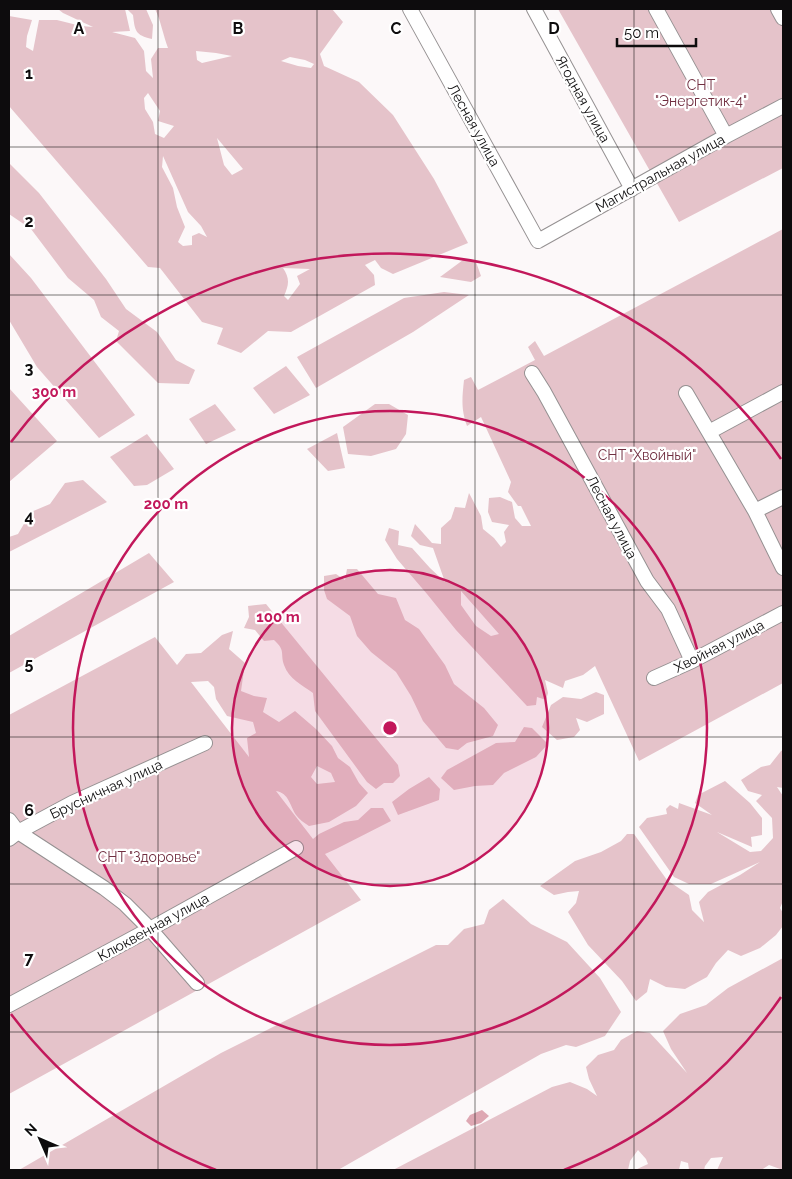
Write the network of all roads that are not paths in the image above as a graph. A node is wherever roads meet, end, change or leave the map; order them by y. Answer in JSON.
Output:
{"nodes":[{"id":1,"x":410,"y":9,"type":"edge"},
{"id":2,"x":534,"y":9,"type":"edge"},
{"id":3,"x":656,"y":9,"type":"edge"},
{"id":4,"x":778,"y":9,"type":"edge"},
{"id":5,"x":783,"y":18,"type":"edge"},
{"id":6,"x":783,"y":106,"type":"edge"},
{"id":7,"x":726,"y":136,"type":"junction"},
{"id":8,"x":632,"y":189,"type":"junction"},
{"id":9,"x":538,"y":242,"type":"joint"},
{"id":10,"x":532,"y":372,"type":"dead end"},
{"id":11,"x":783,"y":392,"type":"edge"},
{"id":12,"x":686,"y":393,"type":"dead end"},
{"id":13,"x":709,"y":432,"type":"junction"},
{"id":14,"x":783,"y":497,"type":"edge"},
{"id":15,"x":755,"y":511,"type":"junction"},
{"id":16,"x":783,"y":568,"type":"edge"},
{"id":17,"x":783,"y":613,"type":"edge"},
{"id":18,"x":692,"y":661,"type":"junction"},
{"id":19,"x":654,"y":678,"type":"dead end"},
{"id":20,"x":205,"y":743,"type":"dead end"},
{"id":21,"x":9,"y":820,"type":"edge"},
{"id":22,"x":13,"y":835,"type":"edge"},
{"id":23,"x":296,"y":848,"type":"dead end"},
{"id":24,"x":150,"y":929,"type":"junction"},
{"id":25,"x":197,"y":983,"type":"dead end"},
{"id":26,"x":9,"y":1005,"type":"edge"}],
"edges":[{"from":1,"to":9,"type":"street","name":"Лесная улица"},
{"from":2,"to":8,"type":"street","name":"Ягодная улица"},
{"from":3,"to":7,"type":"street"},
{"from":4,"to":5,"type":"street"},
{"from":6,"to":7,"type":"street","name":"Магистральная улица"},
{"from":7,"to":8,"type":"street","name":"Магистральная улица"},
{"from":8,"to":9,"type":"street","name":"Магистральная улица"},
{"from":10,"to":18,"type":"street","name":"Лесная улица"},
{"from":11,"to":13,"type":"street"},
{"from":12,"to":13,"type":"street"},
{"from":13,"to":15,"type":"street"},
{"from":14,"to":15,"type":"street"},
{"from":15,"to":16,"type":"street"},
{"from":17,"to":18,"type":"street","name":"Хвойная улица"},
{"from":18,"to":19,"type":"street","name":"Хвойная улица"},
{"from":20,"to":22,"type":"street","name":"Брусничная улица"},
{"from":21,"to":22,"type":"street"},
{"from":22,"to":24,"type":"street"},
{"from":23,"to":24,"type":"street","name":"Клюквенная улица"},
{"from":24,"to":25,"type":"street"},
{"from":24,"to":26,"type":"street","name":"Клюквенная улица"}]}
